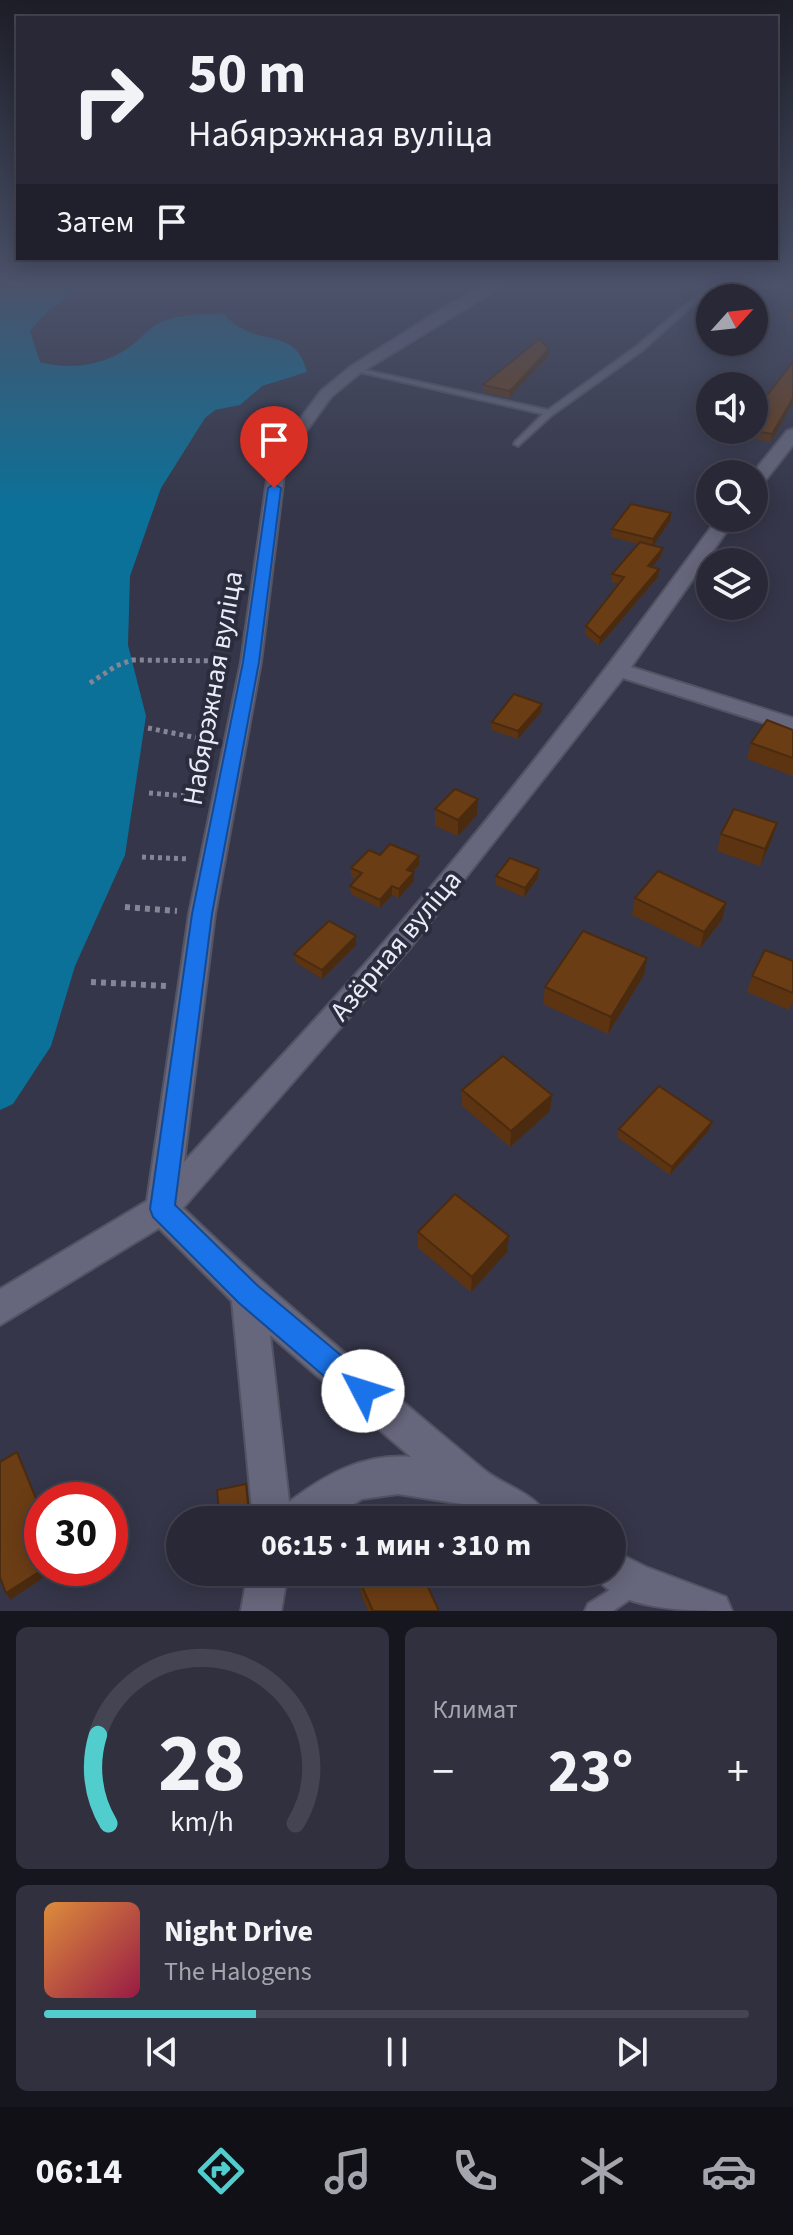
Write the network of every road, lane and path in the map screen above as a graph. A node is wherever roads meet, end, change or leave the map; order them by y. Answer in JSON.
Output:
{"nodes":[{"id":1,"x":372,"y":359,"type":"edge"},
{"id":2,"x":624,"y":359,"type":"edge"},
{"id":3,"x":355,"y":370,"type":"junction"},
{"id":4,"x":549,"y":413,"type":"junction"},
{"id":5,"x":793,"y":434,"type":"edge"},
{"id":6,"x":518,"y":444,"type":"dead end"},
{"id":7,"x":768,"y":465,"type":"edge"},
{"id":8,"x":717,"y":532,"type":"edge"},
{"id":9,"x":251,"y":662,"type":"junction"},
{"id":10,"x":618,"y":670,"type":"junction"},
{"id":11,"x":90,"y":683,"type":"dead end"},
{"id":12,"x":793,"y":725,"type":"edge"},
{"id":13,"x":148,"y":728,"type":"dead end"},
{"id":14,"x":236,"y":746,"type":"junction"},
{"id":15,"x":149,"y":793,"type":"dead end"},
{"id":16,"x":225,"y":799,"type":"junction"},
{"id":17,"x":142,"y":857,"type":"dead end"},
{"id":18,"x":211,"y":859,"type":"junction"},
{"id":19,"x":125,"y":907,"type":"dead end"},
{"id":20,"x":202,"y":914,"type":"junction"},
{"id":21,"x":91,"y":982,"type":"dead end"},
{"id":22,"x":192,"y":985,"type":"junction"},
{"id":23,"x":162,"y":1209,"type":"junction"},
{"id":24,"x":248,"y":1294,"type":"junction"},
{"id":25,"x":0,"y":1308,"type":"edge"},
{"id":26,"x":477,"y":1489,"type":"junction"},
{"id":27,"x":271,"y":1506,"type":"edge"},
{"id":28,"x":314,"y":1506,"type":"edge"},
{"id":29,"x":506,"y":1506,"type":"edge"},
{"id":30,"x":626,"y":1578,"type":"edge"},
{"id":31,"x":265,"y":1586,"type":"edge"},
{"id":32,"x":616,"y":1586,"type":"edge"},
{"id":33,"x":261,"y":1611,"type":"edge"},
{"id":34,"x":595,"y":1611,"type":"edge"},
{"id":35,"x":712,"y":1611,"type":"edge"}],
"edges":[{"from":1,"to":3,"type":"street","name":"Набярэжная вуліца"},
{"from":2,"to":4,"type":"lane"},
{"from":3,"to":4,"type":"lane"},
{"from":3,"to":9,"type":"street","name":"Набярэжная вуліца"},
{"from":4,"to":6,"type":"lane"},
{"from":5,"to":7,"type":"street"},
{"from":8,"to":10,"type":"street","name":"Азёрная вуліца"},
{"from":9,"to":11,"type":"path"},
{"from":9,"to":14,"type":"street","name":"Набярэжная вуліца"},
{"from":10,"to":12,"type":"street"},
{"from":10,"to":23,"type":"street","name":"Азёрная вуліца"},
{"from":13,"to":14,"type":"path"},
{"from":14,"to":16,"type":"street","name":"Набярэжная вуліца"},
{"from":15,"to":16,"type":"path"},
{"from":16,"to":18,"type":"street","name":"Набярэжная вуліца"},
{"from":17,"to":18,"type":"path"},
{"from":18,"to":20,"type":"street","name":"Набярэжная вуліца"},
{"from":19,"to":20,"type":"path"},
{"from":20,"to":22,"type":"street","name":"Набярэжная вуліца"},
{"from":21,"to":22,"type":"path"},
{"from":22,"to":23,"type":"street","name":"Набярэжная вуліца"},
{"from":23,"to":24,"type":"street"},
{"from":23,"to":25,"type":"street","name":"Азёрная вуліца"},
{"from":24,"to":26,"type":"street"},
{"from":24,"to":27,"type":"street"},
{"from":26,"to":28,"type":"street"},
{"from":26,"to":29,"type":"street"},
{"from":30,"to":35,"type":"street"},
{"from":31,"to":33,"type":"street"},
{"from":32,"to":34,"type":"lane"}]}
